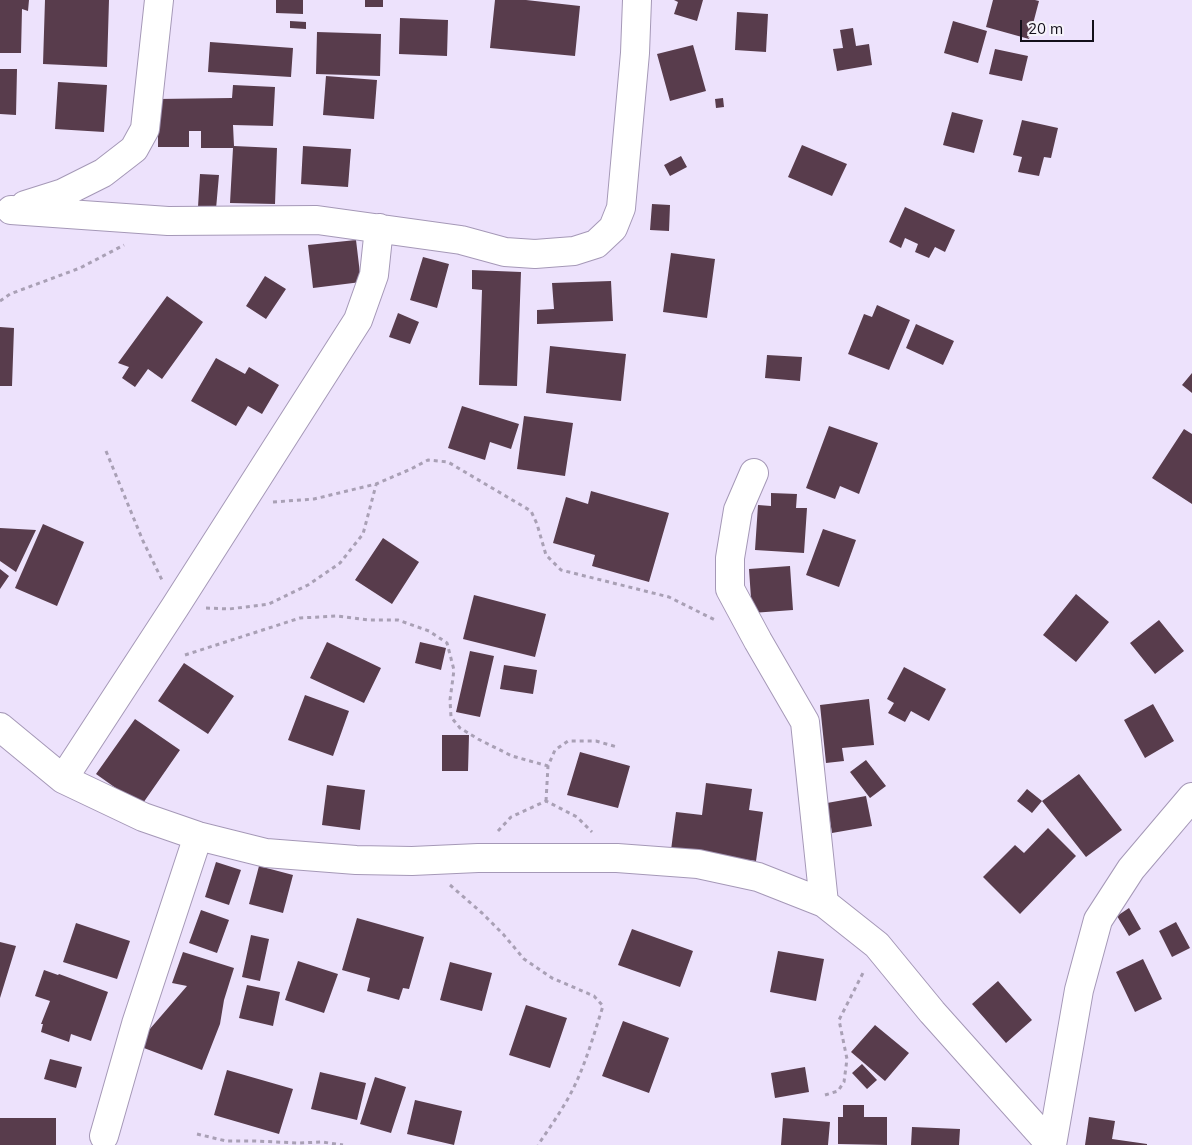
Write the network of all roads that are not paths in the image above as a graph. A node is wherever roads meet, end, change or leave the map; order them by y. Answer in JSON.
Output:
{"nodes":[{"id":1,"x":159,"y":0,"type":"edge"},
{"id":2,"x":637,"y":0,"type":"edge"},
{"id":3,"x":5,"y":210,"type":"edge"},
{"id":4,"x":379,"y":228,"type":"junction"},
{"id":5,"x":754,"y":473,"type":"dead end"},
{"id":6,"x":0,"y":727,"type":"edge"},
{"id":7,"x":63,"y":779,"type":"junction"},
{"id":8,"x":1192,"y":797,"type":"edge"},
{"id":9,"x":198,"y":836,"type":"junction"},
{"id":10,"x":824,"y":903,"type":"junction"},
{"id":11,"x":104,"y":1136,"type":"dead end"},
{"id":12,"x":1051,"y":1145,"type":"edge"}],
"edges":[{"from":1,"to":3,"type":"street"},
{"from":2,"to":4,"type":"street"},
{"from":3,"to":4,"type":"street"},
{"from":4,"to":7,"type":"street"},
{"from":5,"to":10,"type":"street"},
{"from":6,"to":7,"type":"street"},
{"from":7,"to":9,"type":"street"},
{"from":8,"to":12,"type":"street"},
{"from":9,"to":10,"type":"street"},
{"from":9,"to":11,"type":"street"},
{"from":10,"to":12,"type":"street"}]}
